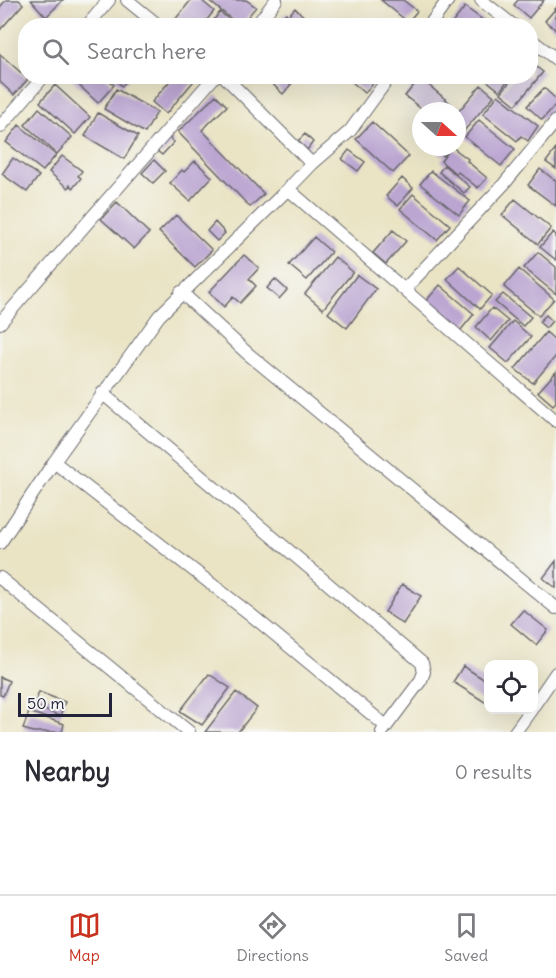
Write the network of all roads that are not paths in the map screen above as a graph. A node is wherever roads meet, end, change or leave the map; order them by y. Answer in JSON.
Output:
{"nodes":[{"id":1,"x":109,"y":0,"type":"edge"},
{"id":2,"x":127,"y":0,"type":"edge"},
{"id":3,"x":276,"y":0,"type":"edge"},
{"id":4,"x":448,"y":0,"type":"edge"},
{"id":5,"x":482,"y":0,"type":"edge"},
{"id":6,"x":94,"y":18,"type":"edge"},
{"id":7,"x":149,"y":18,"type":"edge"},
{"id":8,"x":262,"y":18,"type":"edge"},
{"id":9,"x":435,"y":18,"type":"edge"},
{"id":10,"x":504,"y":18,"type":"edge"},
{"id":11,"x":538,"y":45,"type":"edge"},
{"id":12,"x":556,"y":59,"type":"edge"},
{"id":13,"x":37,"y":84,"type":"edge"},
{"id":14,"x":208,"y":84,"type":"edge"},
{"id":15,"x":232,"y":84,"type":"edge"},
{"id":16,"x":384,"y":84,"type":"edge"},
{"id":17,"x":556,"y":121,"type":"edge"},
{"id":18,"x":0,"y":127,"type":"edge"},
{"id":19,"x":312,"y":164,"type":"junction"},
{"id":20,"x":288,"y":189,"type":"junction"},
{"id":21,"x":405,"y":289,"type":"junction"},
{"id":22,"x":181,"y":292,"type":"junction"},
{"id":23,"x":0,"y":323,"type":"edge"},
{"id":24,"x":102,"y":393,"type":"junction"},
{"id":25,"x":556,"y":421,"type":"edge"},
{"id":26,"x":54,"y":462,"type":"junction"},
{"id":27,"x":0,"y":543,"type":"edge"},
{"id":28,"x":0,"y":578,"type":"edge"},
{"id":29,"x":556,"y":608,"type":"edge"},
{"id":30,"x":556,"y":673,"type":"edge"},
{"id":31,"x":538,"y":699,"type":"edge"},
{"id":32,"x":528,"y":714,"type":"edge"},
{"id":33,"x":384,"y":729,"type":"edge"},
{"id":34,"x":189,"y":732,"type":"edge"},
{"id":35,"x":515,"y":732,"type":"edge"}],
"edges":[{"from":1,"to":6,"type":"street"},
{"from":2,"to":7,"type":"street"},
{"from":3,"to":8,"type":"street"},
{"from":4,"to":9,"type":"street"},
{"from":5,"to":10,"type":"street"},
{"from":11,"to":12,"type":"street"},
{"from":13,"to":18,"type":"street"},
{"from":14,"to":23,"type":"street"},
{"from":15,"to":19,"type":"street"},
{"from":16,"to":19,"type":"street"},
{"from":17,"to":21,"type":"street"},
{"from":19,"to":20,"type":"street"},
{"from":20,"to":21,"type":"street"},
{"from":20,"to":22,"type":"street"},
{"from":21,"to":25,"type":"street"},
{"from":22,"to":24,"type":"street"},
{"from":22,"to":29,"type":"street"},
{"from":24,"to":26,"type":"street"},
{"from":24,"to":33,"type":"street"},
{"from":26,"to":27,"type":"street"},
{"from":26,"to":33,"type":"street"},
{"from":28,"to":34,"type":"street"},
{"from":30,"to":31,"type":"street"},
{"from":32,"to":35,"type":"street"}]}
